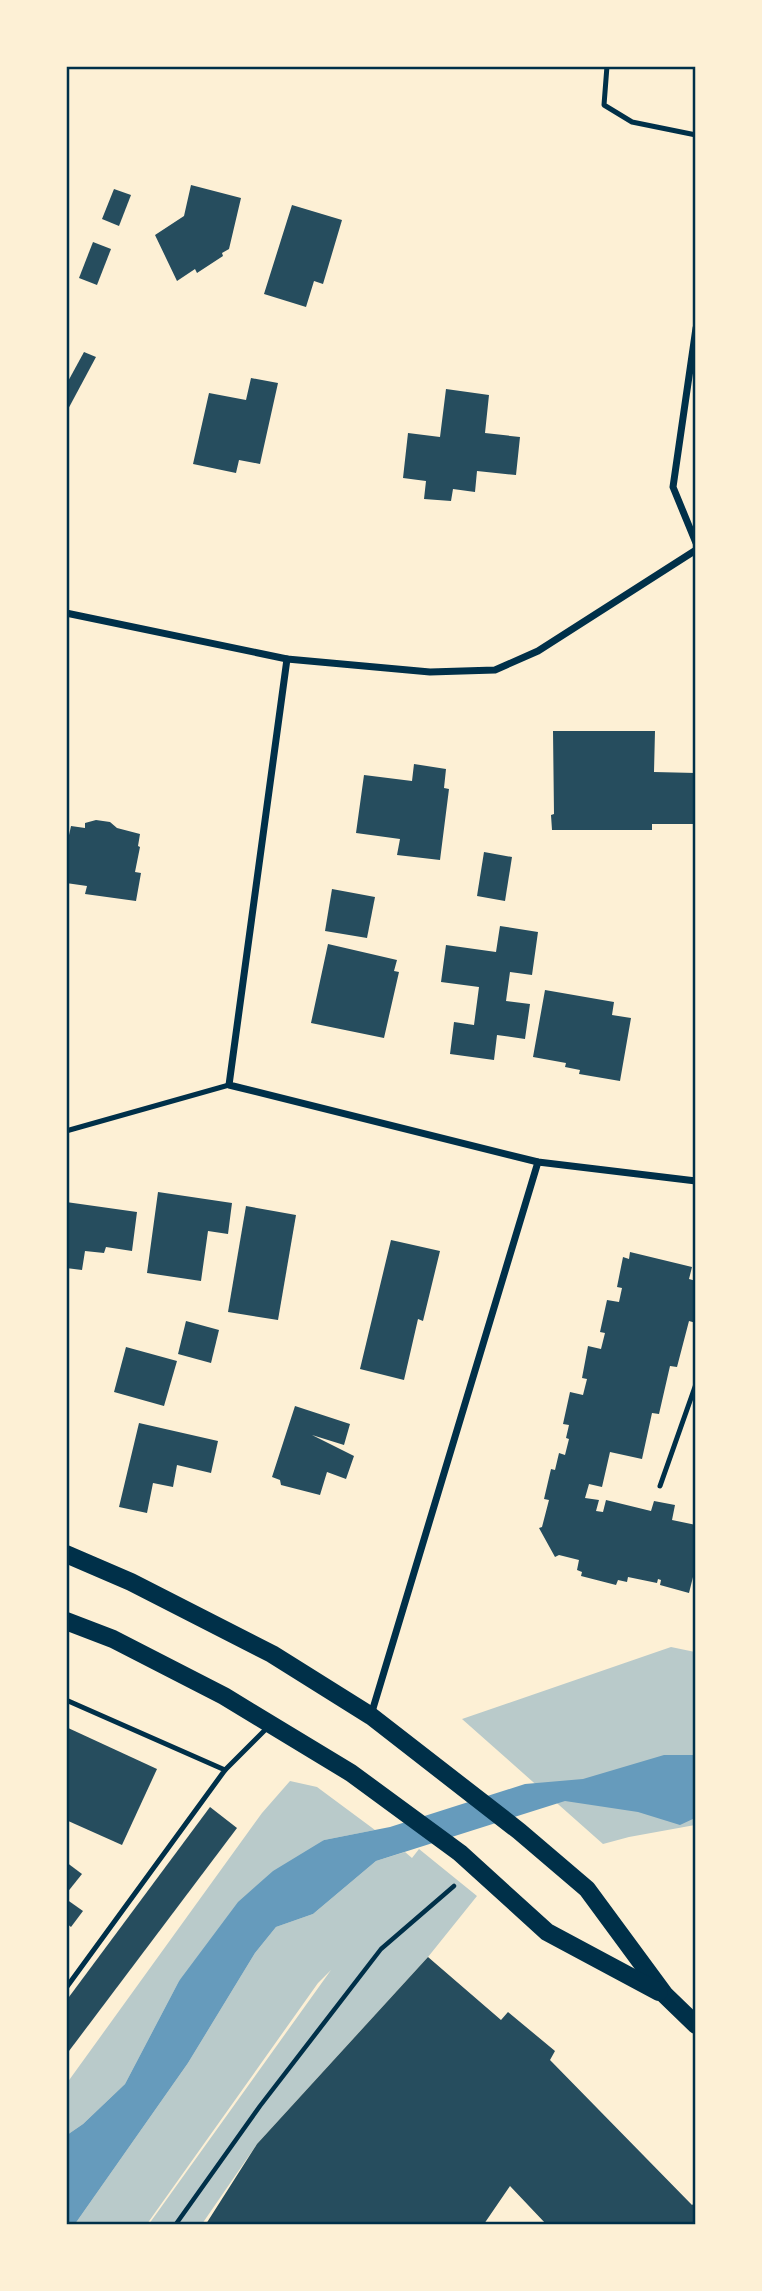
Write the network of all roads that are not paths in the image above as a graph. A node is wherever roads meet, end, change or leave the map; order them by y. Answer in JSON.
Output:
{"nodes":[{"id":1,"x":607,"y":66,"type":"edge"},
{"id":2,"x":695,"y":135,"type":"edge"},
{"id":3,"x":695,"y":328,"type":"edge"},
{"id":4,"x":695,"y":543,"type":"edge"},
{"id":5,"x":695,"y":550,"type":"edge"},
{"id":6,"x":66,"y":613,"type":"edge"},
{"id":7,"x":287,"y":659,"type":"junction"},
{"id":8,"x":229,"y":1084,"type":"junction"},
{"id":9,"x":66,"y":1131,"type":"edge"},
{"id":10,"x":538,"y":1162,"type":"junction"},
{"id":11,"x":695,"y":1181,"type":"edge"},
{"id":12,"x":695,"y":1384,"type":"edge"},
{"id":13,"x":660,"y":1486,"type":"dead end"},
{"id":14,"x":66,"y":1554,"type":"edge"},
{"id":15,"x":66,"y":1621,"type":"edge"},
{"id":16,"x":66,"y":1700,"type":"edge"},
{"id":17,"x":370,"y":1716,"type":"junction"},
{"id":18,"x":271,"y":1724,"type":"junction"},
{"id":19,"x":225,"y":1770,"type":"junction"},
{"id":20,"x":66,"y":1988,"type":"edge"},
{"id":21,"x":665,"y":1995,"type":"junction"},
{"id":22,"x":695,"y":2025,"type":"edge"}],
"edges":[{"from":1,"to":2,"type":"lane"},
{"from":3,"to":4,"type":"street"},
{"from":5,"to":7,"type":"street"},
{"from":6,"to":7,"type":"street"},
{"from":7,"to":8,"type":"street"},
{"from":8,"to":9,"type":"lane"},
{"from":8,"to":10,"type":"street"},
{"from":10,"to":11,"type":"street"},
{"from":10,"to":17,"type":"street"},
{"from":12,"to":13,"type":"lane"},
{"from":14,"to":17,"type":"main road"},
{"from":15,"to":18,"type":"main road"},
{"from":16,"to":19,"type":"lane"},
{"from":17,"to":21,"type":"main road"},
{"from":18,"to":19,"type":"lane"},
{"from":18,"to":21,"type":"main road"},
{"from":19,"to":20,"type":"lane"},
{"from":21,"to":22,"type":"main road"}]}
